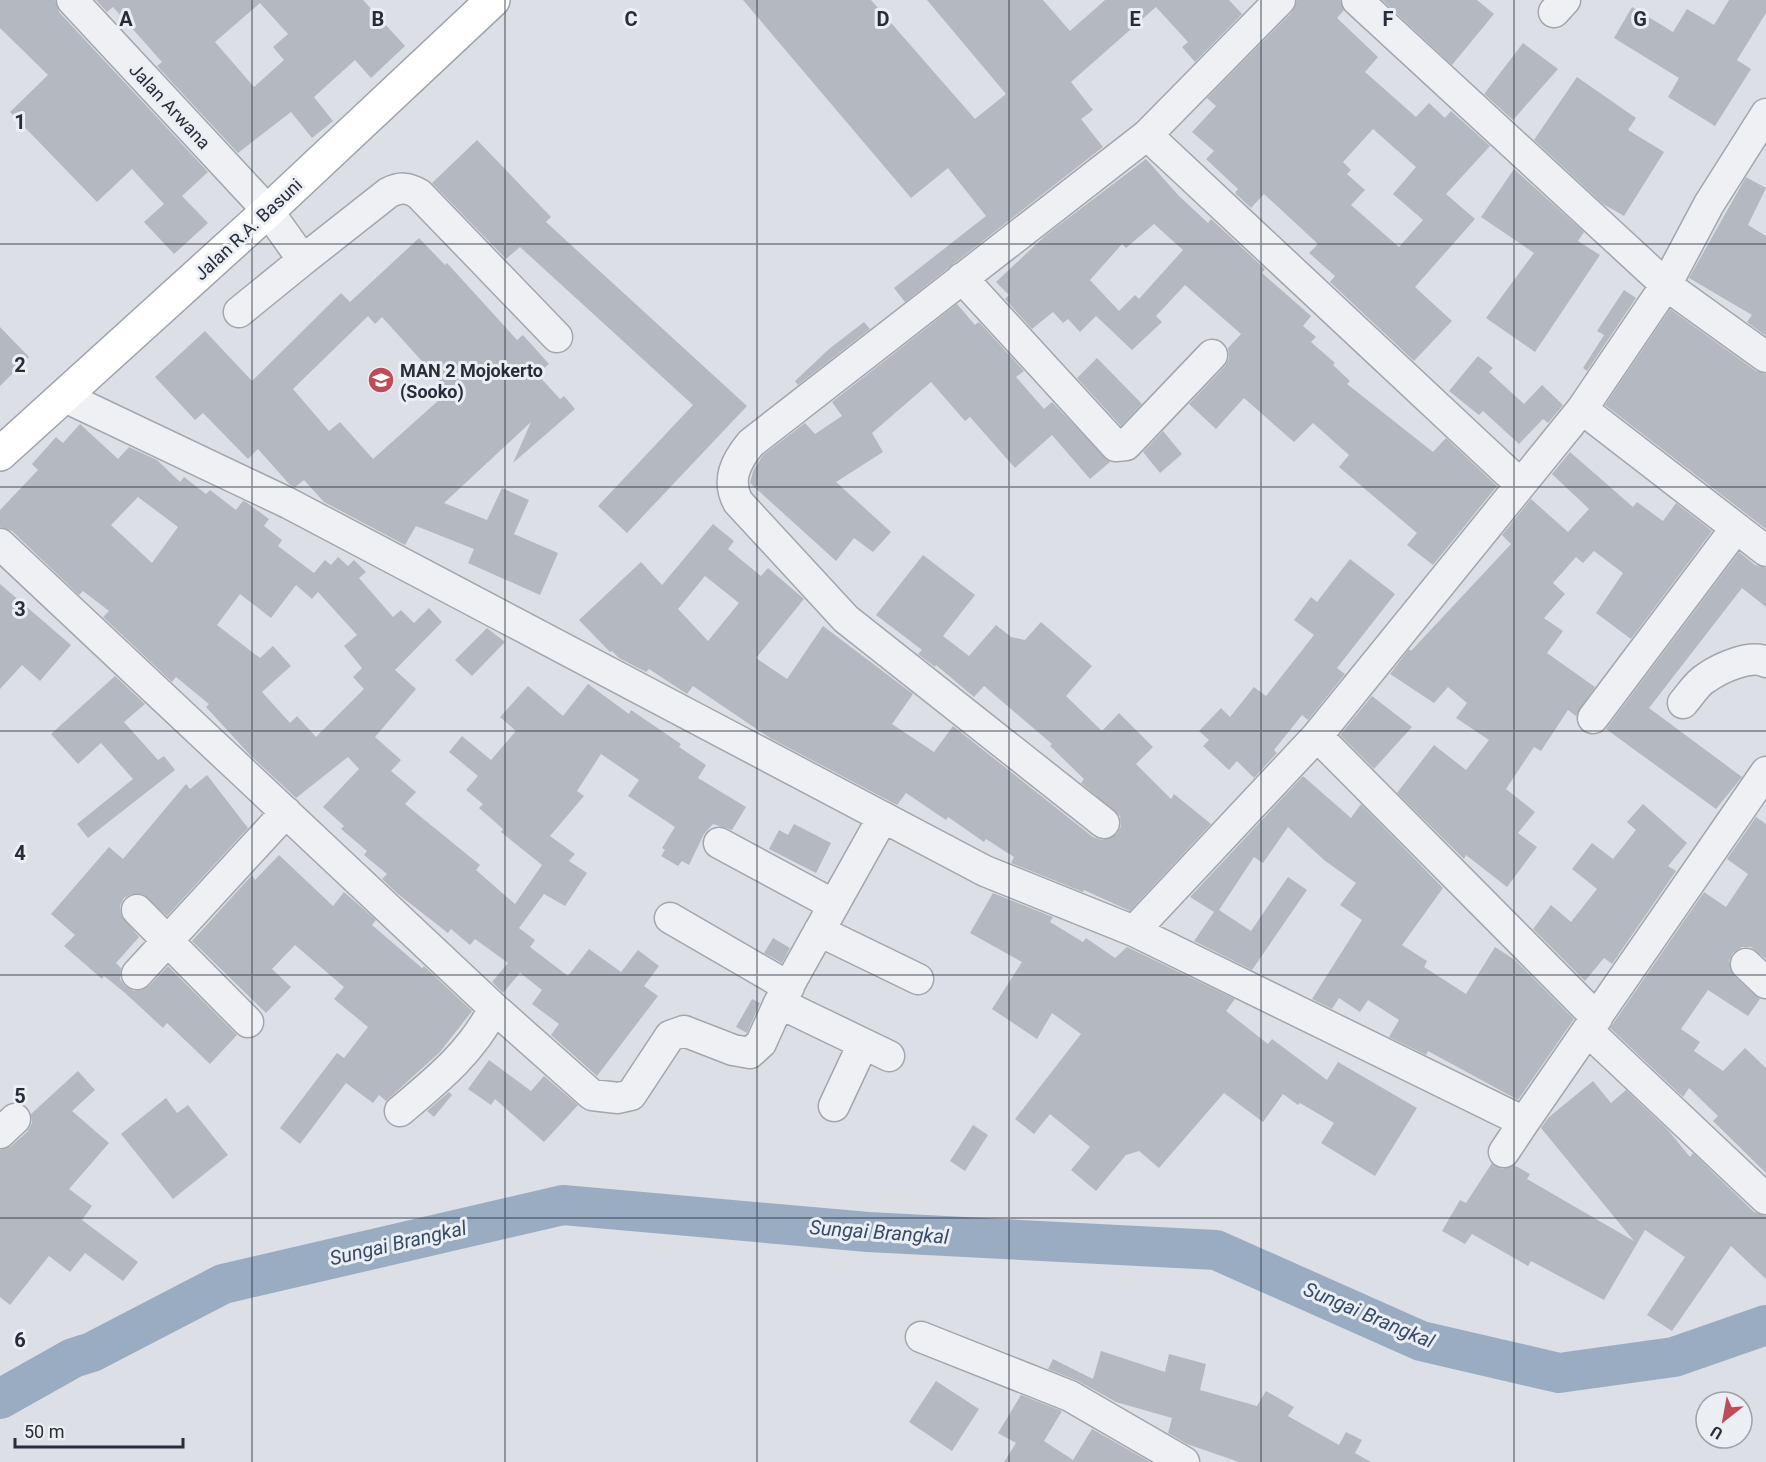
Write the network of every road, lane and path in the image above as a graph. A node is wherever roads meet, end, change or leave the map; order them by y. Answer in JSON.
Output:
{"nodes":[{"id":1,"x":72,"y":0,"type":"edge"},
{"id":2,"x":493,"y":0,"type":"edge"},
{"id":3,"x":1280,"y":0,"type":"edge"},
{"id":4,"x":1357,"y":0,"type":"edge"},
{"id":5,"x":1766,"y":114,"type":"edge"},
{"id":6,"x":1147,"y":135,"type":"junction"},
{"id":7,"x":268,"y":212,"type":"junction"},
{"id":8,"x":303,"y":260,"type":"junction"},
{"id":9,"x":962,"y":278,"type":"junction"},
{"id":10,"x":1666,"y":285,"type":"junction"},
{"id":11,"x":239,"y":312,"type":"dead end"},
{"id":12,"x":556,"y":338,"type":"dead end"},
{"id":13,"x":1212,"y":355,"type":"dead end"},
{"id":14,"x":1766,"y":357,"type":"edge"},
{"id":15,"x":65,"y":397,"type":"junction"},
{"id":16,"x":1582,"y":409,"type":"junction"},
{"id":17,"x":0,"y":454,"type":"edge"},
{"id":18,"x":1519,"y":483,"type":"junction"},
{"id":19,"x":1736,"y":528,"type":"junction"},
{"id":20,"x":0,"y":544,"type":"edge"},
{"id":21,"x":1766,"y":551,"type":"edge"},
{"id":22,"x":1766,"y":662,"type":"edge"},
{"id":23,"x":1683,"y":703,"type":"dead end"},
{"id":24,"x":1593,"y":718,"type":"dead end"},
{"id":25,"x":1317,"y":736,"type":"junction"},
{"id":26,"x":1766,"y":772,"type":"edge"},
{"id":27,"x":768,"y":780,"type":"dead end"},
{"id":28,"x":286,"y":812,"type":"junction"},
{"id":29,"x":1104,"y":823,"type":"dead end"},
{"id":30,"x":879,"y":824,"type":"junction"},
{"id":31,"x":719,"y":843,"type":"dead end"},
{"id":32,"x":834,"y":905,"type":"junction"},
{"id":33,"x":137,"y":910,"type":"dead end"},
{"id":34,"x":670,"y":918,"type":"dead end"},
{"id":35,"x":1134,"y":930,"type":"junction"},
{"id":36,"x":819,"y":931,"type":"junction"},
{"id":37,"x":167,"y":940,"type":"junction"},
{"id":38,"x":137,"y":974,"type":"dead end"},
{"id":39,"x":918,"y":979,"type":"dead end"},
{"id":40,"x":784,"y":995,"type":"junction"},
{"id":41,"x":494,"y":1008,"type":"junction"},
{"id":42,"x":248,"y":1022,"type":"dead end"},
{"id":43,"x":1592,"y":1025,"type":"junction"},
{"id":44,"x":863,"y":1044,"type":"junction"},
{"id":45,"x":889,"y":1056,"type":"dead end"},
{"id":46,"x":834,"y":1106,"type":"dead end"},
{"id":47,"x":400,"y":1111,"type":"dead end"},
{"id":48,"x":1524,"y":1122,"type":"junction"},
{"id":49,"x":1504,"y":1152,"type":"dead end"},
{"id":50,"x":1766,"y":1199,"type":"edge"},
{"id":51,"x":921,"y":1336,"type":"dead end"},
{"id":52,"x":1184,"y":1462,"type":"edge"}],
"edges":[{"from":1,"to":7,"type":"street","name":"Jalan Arwana"},
{"from":2,"to":7,"type":"main road","name":"Jalan R.A. Basuni"},
{"from":3,"to":6,"type":"street"},
{"from":4,"to":10,"type":"street"},
{"from":5,"to":10,"type":"street"},
{"from":6,"to":9,"type":"street"},
{"from":6,"to":18,"type":"street"},
{"from":7,"to":8,"type":"street","name":"Jalan Arwana"},
{"from":7,"to":15,"type":"main road","name":"Jalan R.A. Basuni"},
{"from":8,"to":11,"type":"street"},
{"from":8,"to":12,"type":"street"},
{"from":9,"to":13,"type":"street"},
{"from":9,"to":29,"type":"street"},
{"from":10,"to":14,"type":"street"},
{"from":10,"to":16,"type":"street"},
{"from":15,"to":17,"type":"main road","name":"Jalan R.A. Basuni"},
{"from":15,"to":30,"type":"street"},
{"from":16,"to":18,"type":"street"},
{"from":16,"to":19,"type":"street"},
{"from":18,"to":25,"type":"street"},
{"from":19,"to":21,"type":"street"},
{"from":19,"to":24,"type":"street"},
{"from":20,"to":28,"type":"street"},
{"from":22,"to":23,"type":"street"},
{"from":25,"to":35,"type":"street"},
{"from":25,"to":43,"type":"street"},
{"from":26,"to":43,"type":"street"},
{"from":27,"to":30,"type":"street"},
{"from":28,"to":37,"type":"street"},
{"from":28,"to":41,"type":"street"},
{"from":30,"to":32,"type":"street"},
{"from":30,"to":35,"type":"street"},
{"from":31,"to":32,"type":"street"},
{"from":32,"to":36,"type":"street"},
{"from":33,"to":37,"type":"street"},
{"from":34,"to":40,"type":"street"},
{"from":35,"to":48,"type":"street"},
{"from":36,"to":39,"type":"street"},
{"from":36,"to":40,"type":"street"},
{"from":37,"to":38,"type":"street"},
{"from":37,"to":42,"type":"street"},
{"from":40,"to":41,"type":"street"},
{"from":40,"to":44,"type":"street"},
{"from":41,"to":47,"type":"street"},
{"from":43,"to":48,"type":"street"},
{"from":43,"to":50,"type":"street"},
{"from":44,"to":45,"type":"street"},
{"from":44,"to":46,"type":"street"},
{"from":48,"to":49,"type":"street"},
{"from":51,"to":52,"type":"street"}]}
